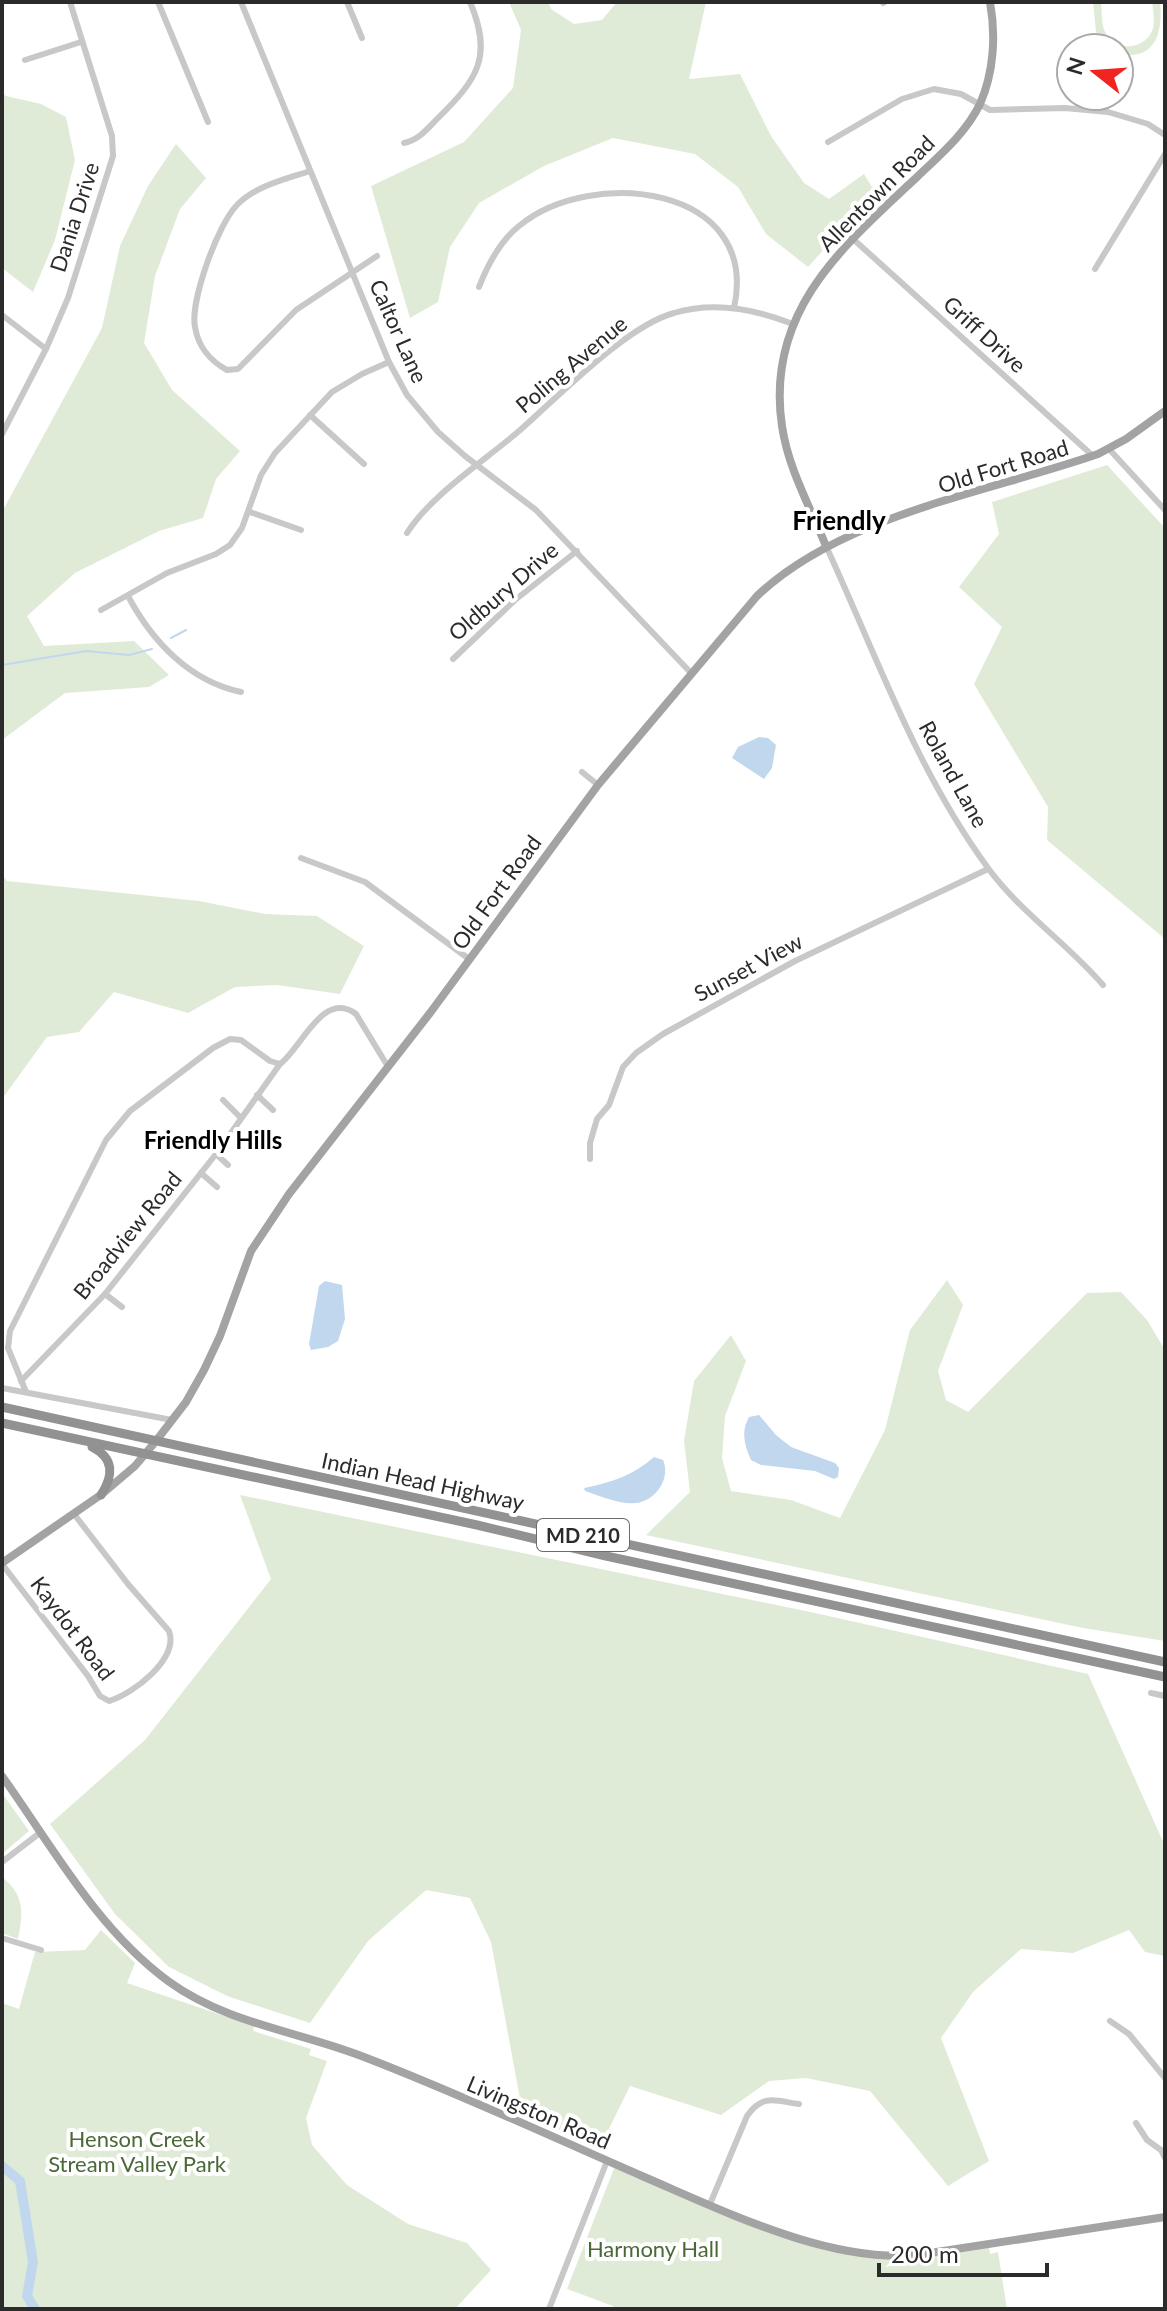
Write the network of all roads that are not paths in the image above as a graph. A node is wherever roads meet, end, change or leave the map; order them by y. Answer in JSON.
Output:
{"nodes":[{"id":1,"x":70,"y":2,"type":"edge"},
{"id":2,"x":158,"y":2,"type":"edge"},
{"id":3,"x":241,"y":2,"type":"edge"},
{"id":4,"x":347,"y":2,"type":"edge"},
{"id":5,"x":470,"y":2,"type":"edge"},
{"id":6,"x":990,"y":2,"type":"edge"},
{"id":7,"x":362,"y":38,"type":"dead end"},
{"id":8,"x":81,"y":42,"type":"junction"},
{"id":9,"x":25,"y":60,"type":"dead end"},
{"id":10,"x":980,"y":103,"type":"junction"},
{"id":11,"x":208,"y":122,"type":"dead end"},
{"id":12,"x":1165,"y":135,"type":"edge"},
{"id":13,"x":828,"y":142,"type":"dead end"},
{"id":14,"x":404,"y":143,"type":"dead end"},
{"id":15,"x":1165,"y":154,"type":"edge"},
{"id":16,"x":310,"y":171,"type":"junction"},
{"id":17,"x":852,"y":238,"type":"junction"},
{"id":18,"x":377,"y":256,"type":"dead end"},
{"id":19,"x":1095,"y":269,"type":"dead end"},
{"id":20,"x":353,"y":271,"type":"junction"},
{"id":21,"x":479,"y":287,"type":"dead end"},
{"id":22,"x":734,"y":308,"type":"junction"},
{"id":23,"x":2,"y":315,"type":"edge"},
{"id":24,"x":793,"y":324,"type":"junction"},
{"id":25,"x":46,"y":349,"type":"junction"},
{"id":26,"x":389,"y":362,"type":"junction"},
{"id":27,"x":1165,"y":411,"type":"edge"},
{"id":28,"x":310,"y":415,"type":"junction"},
{"id":29,"x":2,"y":434,"type":"edge"},
{"id":30,"x":1109,"y":449,"type":"junction"},
{"id":31,"x":1093,"y":456,"type":"junction"},
{"id":32,"x":364,"y":464,"type":"dead end"},
{"id":33,"x":477,"y":466,"type":"junction"},
{"id":34,"x":1165,"y":510,"type":"edge"},
{"id":35,"x":250,"y":512,"type":"junction"},
{"id":36,"x":301,"y":530,"type":"dead end"},
{"id":37,"x":407,"y":533,"type":"dead end"},
{"id":38,"x":826,"y":546,"type":"junction"},
{"id":39,"x":577,"y":551,"type":"junction"},
{"id":40,"x":128,"y":596,"type":"junction"},
{"id":41,"x":101,"y":610,"type":"dead end"},
{"id":42,"x":453,"y":659,"type":"dead end"},
{"id":43,"x":692,"y":674,"type":"junction"},
{"id":44,"x":241,"y":692,"type":"dead end"},
{"id":45,"x":582,"y":772,"type":"dead end"},
{"id":46,"x":598,"y":785,"type":"junction"},
{"id":47,"x":301,"y":858,"type":"dead end"},
{"id":48,"x":988,"y":869,"type":"junction"},
{"id":49,"x":469,"y":959,"type":"junction"},
{"id":50,"x":1103,"y":985,"type":"dead end"},
{"id":51,"x":280,"y":1064,"type":"junction"},
{"id":52,"x":387,"y":1065,"type":"junction"},
{"id":53,"x":257,"y":1095,"type":"junction"},
{"id":54,"x":223,"y":1100,"type":"dead end"},
{"id":55,"x":273,"y":1110,"type":"dead end"},
{"id":56,"x":241,"y":1118,"type":"junction"},
{"id":57,"x":216,"y":1154,"type":"junction"},
{"id":58,"x":590,"y":1159,"type":"dead end"},
{"id":59,"x":228,"y":1165,"type":"dead end"},
{"id":60,"x":201,"y":1173,"type":"junction"},
{"id":61,"x":217,"y":1187,"type":"dead end"},
{"id":62,"x":105,"y":1294,"type":"junction"},
{"id":63,"x":122,"y":1307,"type":"dead end"},
{"id":64,"x":21,"y":1381,"type":"junction"},
{"id":65,"x":2,"y":1388,"type":"edge"},
{"id":66,"x":26,"y":1392,"type":"junction"},
{"id":67,"x":2,"y":1407,"type":"edge"},
{"id":68,"x":172,"y":1420,"type":"junction"},
{"id":69,"x":2,"y":1423,"type":"edge"},
{"id":70,"x":66,"y":1437,"type":"junction"},
{"id":71,"x":156,"y":1441,"type":"junction"},
{"id":72,"x":145,"y":1455,"type":"junction"},
{"id":73,"x":101,"y":1495,"type":"junction"},
{"id":74,"x":74,"y":1514,"type":"junction"},
{"id":75,"x":2,"y":1564,"type":"edge"},
{"id":76,"x":1165,"y":1662,"type":"edge"},
{"id":77,"x":1165,"y":1677,"type":"edge"},
{"id":78,"x":1151,"y":1693,"type":"dead end"},
{"id":79,"x":1165,"y":1696,"type":"edge"},
{"id":80,"x":2,"y":1776,"type":"edge"},
{"id":81,"x":41,"y":1832,"type":"junction"},
{"id":82,"x":2,"y":1862,"type":"edge"},
{"id":83,"x":2,"y":1938,"type":"edge"},
{"id":84,"x":41,"y":1950,"type":"dead end"},
{"id":85,"x":1110,"y":2021,"type":"dead end"},
{"id":86,"x":1165,"y":2078,"type":"edge"},
{"id":87,"x":799,"y":2104,"type":"dead end"},
{"id":88,"x":1136,"y":2123,"type":"dead end"},
{"id":89,"x":1165,"y":2158,"type":"edge"},
{"id":90,"x":607,"y":2161,"type":"junction"},
{"id":91,"x":710,"y":2204,"type":"junction"},
{"id":92,"x":1165,"y":2217,"type":"edge"},
{"id":93,"x":549,"y":2309,"type":"edge"}],
"edges":[{"from":1,"to":8,"type":"street","name":"Dania Drive"},
{"from":2,"to":11,"type":"street"},
{"from":3,"to":16,"type":"street","name":"Caltor Lane"},
{"from":4,"to":7,"type":"street"},
{"from":5,"to":14,"type":"street"},
{"from":6,"to":10,"type":"main road","name":"Allentown Road"},
{"from":8,"to":9,"type":"street"},
{"from":8,"to":25,"type":"street","name":"Dania Drive"},
{"from":10,"to":12,"type":"street"},
{"from":10,"to":13,"type":"street"},
{"from":10,"to":17,"type":"main road","name":"Allentown Road"},
{"from":15,"to":19,"type":"street"},
{"from":16,"to":20,"type":"street","name":"Caltor Lane"},
{"from":16,"to":20,"type":"street"},
{"from":17,"to":24,"type":"main road","name":"Allentown Road"},
{"from":17,"to":31,"type":"street","name":"Griff Drive"},
{"from":18,"to":20,"type":"street"},
{"from":20,"to":26,"type":"street","name":"Caltor Lane"},
{"from":21,"to":22,"type":"street"},
{"from":22,"to":24,"type":"street","name":"Poling Avenue"},
{"from":22,"to":33,"type":"street","name":"Poling Avenue"},
{"from":23,"to":25,"type":"street"},
{"from":24,"to":38,"type":"main road","name":"Allentown Road"},
{"from":25,"to":29,"type":"street","name":"Dania Drive"},
{"from":26,"to":28,"type":"street"},
{"from":26,"to":33,"type":"street","name":"Caltor Lane"},
{"from":27,"to":30,"type":"main road","name":"Old Fort Road"},
{"from":28,"to":32,"type":"street"},
{"from":28,"to":35,"type":"street"},
{"from":30,"to":31,"type":"main road","name":"Old Fort Road"},
{"from":30,"to":34,"type":"street"},
{"from":31,"to":38,"type":"main road","name":"Old Fort Road"},
{"from":33,"to":37,"type":"street","name":"Poling Avenue"},
{"from":33,"to":39,"type":"street","name":"Caltor Lane"},
{"from":35,"to":36,"type":"street"},
{"from":35,"to":40,"type":"street"},
{"from":38,"to":43,"type":"main road","name":"Old Fort Road"},
{"from":38,"to":48,"type":"street","name":"Roland Lane"},
{"from":39,"to":42,"type":"street","name":"Oldbury Drive"},
{"from":39,"to":43,"type":"street","name":"Caltor Lane"},
{"from":40,"to":41,"type":"street"},
{"from":40,"to":44,"type":"street"},
{"from":43,"to":46,"type":"main road","name":"Old Fort Road"},
{"from":45,"to":46,"type":"street"},
{"from":46,"to":49,"type":"main road","name":"Old Fort Road"},
{"from":47,"to":49,"type":"street"},
{"from":48,"to":50,"type":"street","name":"Roland Lane"},
{"from":48,"to":58,"type":"street","name":"Sunset View"},
{"from":49,"to":52,"type":"main road","name":"Old Fort Road"},
{"from":51,"to":52,"type":"street","name":"Broadview Road"},
{"from":51,"to":53,"type":"street","name":"Broadview Road"},
{"from":51,"to":64,"type":"street","name":"Broadview Road"},
{"from":52,"to":68,"type":"main road","name":"Old Fort Road"},
{"from":53,"to":55,"type":"street"},
{"from":53,"to":56,"type":"street","name":"Broadview Road"},
{"from":54,"to":56,"type":"street"},
{"from":56,"to":57,"type":"street","name":"Broadview Road"},
{"from":57,"to":59,"type":"street"},
{"from":57,"to":60,"type":"street","name":"Broadview Road"},
{"from":60,"to":61,"type":"street"},
{"from":60,"to":62,"type":"street","name":"Broadview Road"},
{"from":62,"to":63,"type":"street"},
{"from":62,"to":64,"type":"street","name":"Broadview Road"},
{"from":64,"to":66,"type":"street","name":"Broadview Road"},
{"from":65,"to":66,"type":"street"},
{"from":66,"to":68,"type":"street"},
{"from":67,"to":71,"type":"highway","name":"Indian Head Highway","number":"MD 210"},
{"from":68,"to":71,"type":"main road","name":"Old Fort Road"},
{"from":69,"to":70,"type":"highway","name":"Indian Head Highway","number":"MD 210"},
{"from":70,"to":72,"type":"highway","name":"Indian Head Highway","number":"MD 210"},
{"from":70,"to":73,"type":"highway"},
{"from":71,"to":72,"type":"main road","name":"Old Fort Road"},
{"from":71,"to":76,"type":"highway","name":"Indian Head Highway","number":"MD 210"},
{"from":72,"to":73,"type":"main road","name":"Old Fort Road"},
{"from":72,"to":77,"type":"highway","name":"Indian Head Highway","number":"MD 210"},
{"from":73,"to":74,"type":"main road","name":"Old Fort Road"},
{"from":74,"to":75,"type":"main road","name":"Old Fort Road"},
{"from":74,"to":75,"type":"street","name":"Kaydot Road"},
{"from":78,"to":79,"type":"street"},
{"from":80,"to":81,"type":"main road","name":"Livingston Road"},
{"from":81,"to":82,"type":"street"},
{"from":81,"to":90,"type":"main road","name":"Livingston Road"},
{"from":83,"to":84,"type":"street"},
{"from":85,"to":86,"type":"street"},
{"from":87,"to":91,"type":"street"},
{"from":88,"to":89,"type":"street"},
{"from":90,"to":91,"type":"main road","name":"Livingston Road"},
{"from":90,"to":93,"type":"street"},
{"from":91,"to":92,"type":"main road","name":"Livingston Road"}]}
